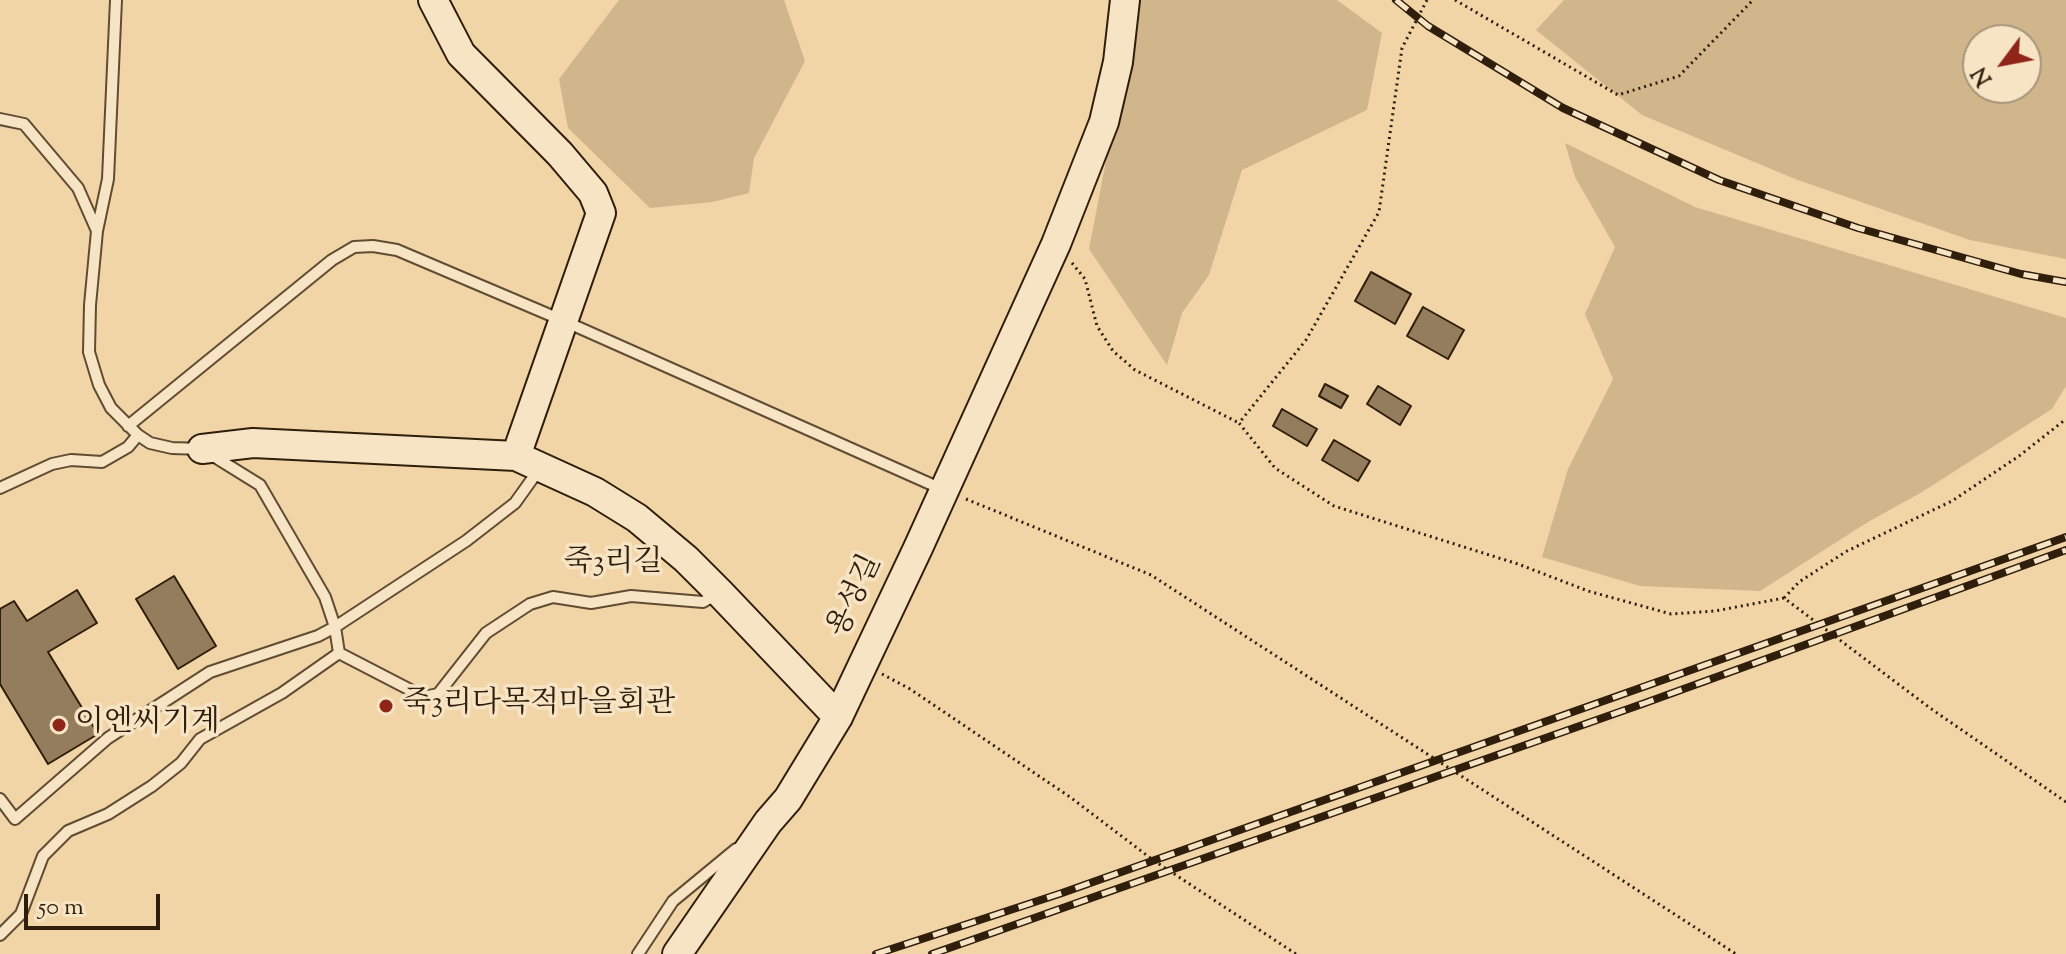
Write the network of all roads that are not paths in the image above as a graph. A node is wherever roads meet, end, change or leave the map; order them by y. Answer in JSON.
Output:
{"nodes":[{"id":1,"x":116,"y":0,"type":"edge"},
{"id":2,"x":433,"y":0,"type":"edge"},
{"id":3,"x":1125,"y":0,"type":"edge"},
{"id":4,"x":0,"y":119,"type":"edge"},
{"id":5,"x":97,"y":231,"type":"junction"},
{"id":6,"x":564,"y":321,"type":"junction"},
{"id":7,"x":128,"y":426,"type":"junction"},
{"id":8,"x":138,"y":435,"type":"junction"},
{"id":9,"x":202,"y":449,"type":"junction"},
{"id":10,"x":529,"y":461,"type":"junction"},
{"id":11,"x":0,"y":488,"type":"edge"},
{"id":12,"x":944,"y":490,"type":"junction"},
{"id":13,"x":720,"y":593,"type":"junction"},
{"id":14,"x":335,"y":627,"type":"junction"},
{"id":15,"x":339,"y":653,"type":"junction"},
{"id":16,"x":838,"y":717,"type":"junction"},
{"id":17,"x":0,"y":799,"type":"edge"},
{"id":18,"x":768,"y":822,"type":"junction"},
{"id":19,"x":0,"y":935,"type":"edge"},
{"id":20,"x":638,"y":954,"type":"edge"},
{"id":21,"x":677,"y":954,"type":"edge"}],
"edges":[{"from":1,"to":5,"type":"lane","name":"죽3리길"},
{"from":2,"to":6,"type":"street"},
{"from":3,"to":12,"type":"street","name":"용성길"},
{"from":4,"to":5,"type":"lane"},
{"from":5,"to":7,"type":"lane","name":"죽3리길"},
{"from":6,"to":7,"type":"lane"},
{"from":6,"to":10,"type":"street"},
{"from":6,"to":12,"type":"lane"},
{"from":7,"to":8,"type":"lane","name":"죽3리길"},
{"from":8,"to":9,"type":"lane","name":"죽3리길"},
{"from":8,"to":11,"type":"lane"},
{"from":9,"to":10,"type":"street","name":"죽3리길"},
{"from":9,"to":14,"type":"lane","name":"죽3리길"},
{"from":10,"to":13,"type":"street","name":"죽3리길"},
{"from":10,"to":14,"type":"lane"},
{"from":12,"to":16,"type":"street","name":"용성길"},
{"from":13,"to":15,"type":"lane","name":"죽3리길"},
{"from":13,"to":16,"type":"street","name":"죽3리길"},
{"from":14,"to":15,"type":"lane","name":"죽3리길"},
{"from":14,"to":17,"type":"lane"},
{"from":15,"to":19,"type":"lane"},
{"from":16,"to":18,"type":"street","name":"용성길"},
{"from":18,"to":20,"type":"lane"},
{"from":18,"to":21,"type":"street","name":"용성길"}]}
